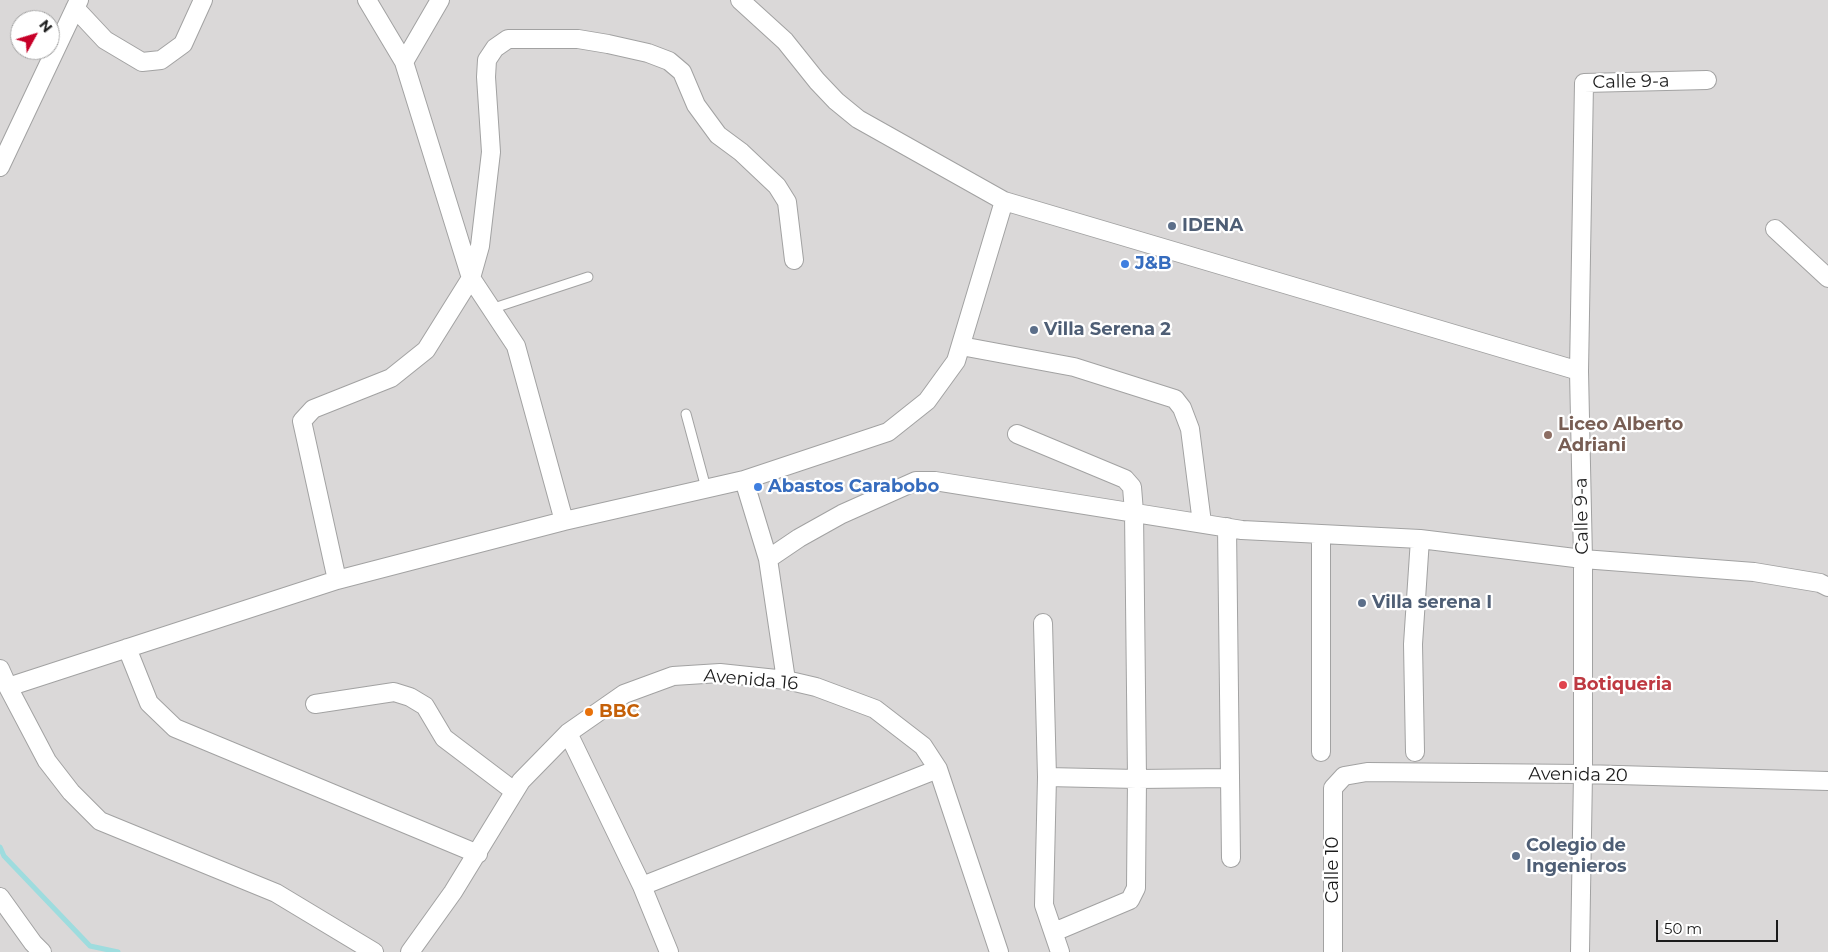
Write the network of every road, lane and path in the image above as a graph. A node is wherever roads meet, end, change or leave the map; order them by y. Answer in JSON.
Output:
{"nodes":[{"id":1,"x":204,"y":0,"type":"edge"},
{"id":2,"x":367,"y":0,"type":"edge"},
{"id":3,"x":440,"y":0,"type":"edge"},
{"id":4,"x":740,"y":0,"type":"edge"},
{"id":5,"x":77,"y":4,"type":"edge"},
{"id":6,"x":404,"y":62,"type":"junction"},
{"id":7,"x":1707,"y":80,"type":"dead end"},
{"id":8,"x":0,"y":167,"type":"edge"},
{"id":9,"x":1004,"y":201,"type":"junction"},
{"id":10,"x":1776,"y":230,"type":"dead end"},
{"id":11,"x":794,"y":260,"type":"dead end"},
{"id":12,"x":588,"y":277,"type":"dead end"},
{"id":13,"x":471,"y":278,"type":"junction"},
{"id":14,"x":1828,"y":278,"type":"edge"},
{"id":15,"x":490,"y":310,"type":"junction"},
{"id":16,"x":961,"y":346,"type":"junction"},
{"id":17,"x":1579,"y":371,"type":"junction"},
{"id":18,"x":686,"y":414,"type":"dead end"},
{"id":19,"x":1017,"y":434,"type":"dead end"},
{"id":20,"x":744,"y":480,"type":"junction"},
{"id":21,"x":706,"y":488,"type":"junction"},
{"id":22,"x":1134,"y":512,"type":"junction"},
{"id":23,"x":564,"y":521,"type":"junction"},
{"id":24,"x":1202,"y":523,"type":"junction"},
{"id":25,"x":1227,"y":527,"type":"junction"},
{"id":26,"x":1321,"y":534,"type":"junction"},
{"id":27,"x":1420,"y":539,"type":"junction"},
{"id":28,"x":1583,"y":559,"type":"junction"},
{"id":29,"x":768,"y":560,"type":"junction"},
{"id":30,"x":337,"y":580,"type":"junction"},
{"id":31,"x":1828,"y":587,"type":"edge"},
{"id":32,"x":1043,"y":623,"type":"dead end"},
{"id":33,"x":127,"y":648,"type":"junction"},
{"id":34,"x":0,"y":669,"type":"edge"},
{"id":35,"x":786,"y":680,"type":"junction"},
{"id":36,"x":8,"y":688,"type":"junction"},
{"id":37,"x":315,"y":704,"type":"dead end"},
{"id":38,"x":568,"y":733,"type":"junction"},
{"id":39,"x":1322,"y":752,"type":"dead end"},
{"id":40,"x":1415,"y":752,"type":"dead end"},
{"id":41,"x":938,"y":769,"type":"junction"},
{"id":42,"x":1583,"y":774,"type":"junction"},
{"id":43,"x":1047,"y":777,"type":"junction"},
{"id":44,"x":1230,"y":778,"type":"junction"},
{"id":45,"x":1137,"y":779,"type":"junction"},
{"id":46,"x":1828,"y":780,"type":"edge"},
{"id":47,"x":1333,"y":788,"type":"joint"},
{"id":48,"x":514,"y":791,"type":"junction"},
{"id":49,"x":478,"y":854,"type":"junction"},
{"id":50,"x":1231,"y":858,"type":"dead end"},
{"id":51,"x":642,"y":886,"type":"junction"},
{"id":52,"x":0,"y":898,"type":"edge"},
{"id":53,"x":1054,"y":932,"type":"junction"},
{"id":54,"x":42,"y":952,"type":"edge"},
{"id":55,"x":374,"y":952,"type":"edge"},
{"id":56,"x":410,"y":952,"type":"edge"},
{"id":57,"x":669,"y":952,"type":"edge"},
{"id":58,"x":999,"y":952,"type":"edge"},
{"id":59,"x":1060,"y":952,"type":"edge"},
{"id":60,"x":1333,"y":952,"type":"edge"},
{"id":61,"x":1580,"y":952,"type":"edge"}],
"edges":[{"from":1,"to":5,"type":"street"},
{"from":2,"to":6,"type":"street"},
{"from":3,"to":6,"type":"street"},
{"from":4,"to":9,"type":"street"},
{"from":5,"to":8,"type":"street"},
{"from":6,"to":13,"type":"street"},
{"from":7,"to":17,"type":"street","name":"Calle 9-a"},
{"from":9,"to":16,"type":"street"},
{"from":9,"to":17,"type":"street"},
{"from":10,"to":14,"type":"street"},
{"from":11,"to":13,"type":"street"},
{"from":12,"to":15,"type":"lane"},
{"from":13,"to":15,"type":"street"},
{"from":13,"to":30,"type":"street"},
{"from":15,"to":23,"type":"street"},
{"from":16,"to":20,"type":"street"},
{"from":16,"to":24,"type":"street"},
{"from":17,"to":28,"type":"street","name":"Calle 9-a"},
{"from":18,"to":21,"type":"lane"},
{"from":19,"to":22,"type":"street"},
{"from":20,"to":21,"type":"street"},
{"from":20,"to":29,"type":"street"},
{"from":21,"to":23,"type":"street"},
{"from":22,"to":24,"type":"street"},
{"from":22,"to":29,"type":"street"},
{"from":22,"to":45,"type":"street"},
{"from":23,"to":30,"type":"street"},
{"from":24,"to":25,"type":"street"},
{"from":25,"to":26,"type":"street"},
{"from":25,"to":44,"type":"street"},
{"from":26,"to":27,"type":"street"},
{"from":26,"to":39,"type":"street"},
{"from":27,"to":28,"type":"street"},
{"from":27,"to":40,"type":"street"},
{"from":28,"to":31,"type":"street"},
{"from":28,"to":42,"type":"street","name":"Calle 9-a"},
{"from":29,"to":35,"type":"street"},
{"from":30,"to":33,"type":"street"},
{"from":32,"to":43,"type":"street"},
{"from":33,"to":36,"type":"street"},
{"from":33,"to":49,"type":"street"},
{"from":34,"to":36,"type":"street"},
{"from":35,"to":38,"type":"street","name":"Avenida 16"},
{"from":35,"to":41,"type":"street","name":"Avenida 16"},
{"from":36,"to":55,"type":"street"},
{"from":37,"to":48,"type":"street"},
{"from":38,"to":48,"type":"street","name":"Avenida 16"},
{"from":38,"to":51,"type":"street"},
{"from":41,"to":51,"type":"street"},
{"from":41,"to":58,"type":"street","name":"Avenida 16"},
{"from":42,"to":46,"type":"street","name":"Avenida 20"},
{"from":42,"to":47,"type":"street","name":"Avenida 20"},
{"from":42,"to":61,"type":"street","name":"Calle 9-a"},
{"from":43,"to":45,"type":"street"},
{"from":43,"to":53,"type":"street"},
{"from":44,"to":45,"type":"street"},
{"from":44,"to":50,"type":"street"},
{"from":45,"to":53,"type":"street"},
{"from":47,"to":60,"type":"street","name":"Calle 10"},
{"from":48,"to":49,"type":"street","name":"Avenida 16"},
{"from":49,"to":56,"type":"street","name":"Avenida 16"},
{"from":51,"to":57,"type":"street"},
{"from":52,"to":54,"type":"street"},
{"from":53,"to":59,"type":"street"}]}
